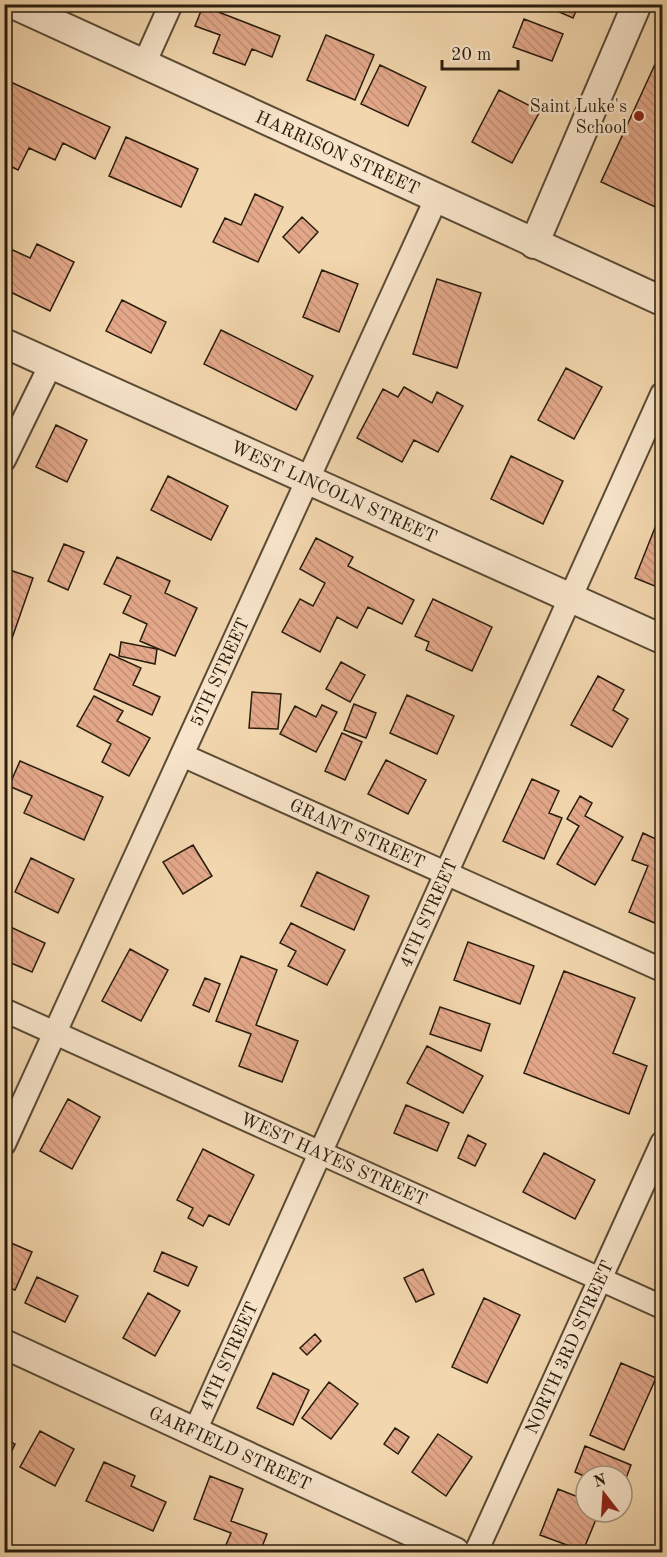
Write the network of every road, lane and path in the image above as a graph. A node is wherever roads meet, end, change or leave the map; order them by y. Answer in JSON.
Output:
{"nodes":[{"id":1,"x":13,"y":4,"type":"edge"},
{"id":2,"x":171,"y":4,"type":"edge"},
{"id":3,"x":637,"y":4,"type":"edge"},
{"id":4,"x":144,"y":64,"type":"junction"},
{"id":5,"x":436,"y":199,"type":"junction"},
{"id":6,"x":534,"y":244,"type":"junction"},
{"id":7,"x":663,"y":301,"type":"edge"},
{"id":8,"x":4,"y":343,"type":"edge"},
{"id":9,"x":51,"y":364,"type":"junction"},
{"id":10,"x":663,"y":394,"type":"edge"},
{"id":11,"x":4,"y":460,"type":"edge"},
{"id":12,"x":308,"y":479,"type":"junction"},
{"id":13,"x":571,"y":598,"type":"junction"},
{"id":14,"x":663,"y":639,"type":"edge"},
{"id":15,"x":182,"y":755,"type":"junction"},
{"id":16,"x":446,"y":873,"type":"junction"},
{"id":17,"x":663,"y":970,"type":"edge"},
{"id":18,"x":4,"y":1010,"type":"edge"},
{"id":19,"x":55,"y":1034,"type":"junction"},
{"id":20,"x":663,"y":1143,"type":"edge"},
{"id":21,"x":4,"y":1144,"type":"edge"},
{"id":22,"x":320,"y":1153,"type":"junction"},
{"id":23,"x":602,"y":1279,"type":"junction"},
{"id":24,"x":663,"y":1306,"type":"edge"},
{"id":25,"x":4,"y":1344,"type":"edge"},
{"id":26,"x":195,"y":1431,"type":"junction"},
{"id":27,"x":455,"y":1552,"type":"edge"},
{"id":28,"x":476,"y":1552,"type":"edge"}],
"edges":[{"from":1,"to":4,"type":"street","name":"HARRISON STREET"},
{"from":2,"to":4,"type":"street"},
{"from":3,"to":6,"type":"street"},
{"from":4,"to":5,"type":"street","name":"HARRISON STREET"},
{"from":5,"to":6,"type":"street","name":"HARRISON STREET"},
{"from":5,"to":12,"type":"street","name":"5TH STREET"},
{"from":6,"to":7,"type":"street","name":"HARRISON STREET"},
{"from":8,"to":9,"type":"street","name":"WEST LINCOLN STREET"},
{"from":9,"to":11,"type":"street"},
{"from":9,"to":12,"type":"street","name":"WEST LINCOLN STREET"},
{"from":10,"to":13,"type":"street","name":"4TH STREET"},
{"from":12,"to":13,"type":"street","name":"WEST LINCOLN STREET"},
{"from":12,"to":15,"type":"street","name":"5TH STREET"},
{"from":13,"to":14,"type":"street","name":"WEST LINCOLN STREET"},
{"from":13,"to":16,"type":"street","name":"4TH STREET"},
{"from":15,"to":16,"type":"street","name":"GRANT STREET"},
{"from":15,"to":19,"type":"street","name":"5TH STREET"},
{"from":16,"to":17,"type":"street","name":"GRANT STREET"},
{"from":16,"to":22,"type":"street","name":"4TH STREET"},
{"from":18,"to":19,"type":"street","name":"WEST HAYES STREET"},
{"from":19,"to":21,"type":"street","name":"5TH STREET"},
{"from":19,"to":22,"type":"street","name":"WEST HAYES STREET"},
{"from":20,"to":23,"type":"street","name":"NORTH 3RD STREET"},
{"from":22,"to":23,"type":"street","name":"WEST HAYES STREET"},
{"from":22,"to":26,"type":"street","name":"4TH STREET"},
{"from":23,"to":24,"type":"street","name":"WEST HAYES STREET"},
{"from":23,"to":28,"type":"street","name":"NORTH 3RD STREET"},
{"from":25,"to":26,"type":"street","name":"GARFIELD STREET"},
{"from":26,"to":27,"type":"street","name":"GARFIELD STREET"}]}
